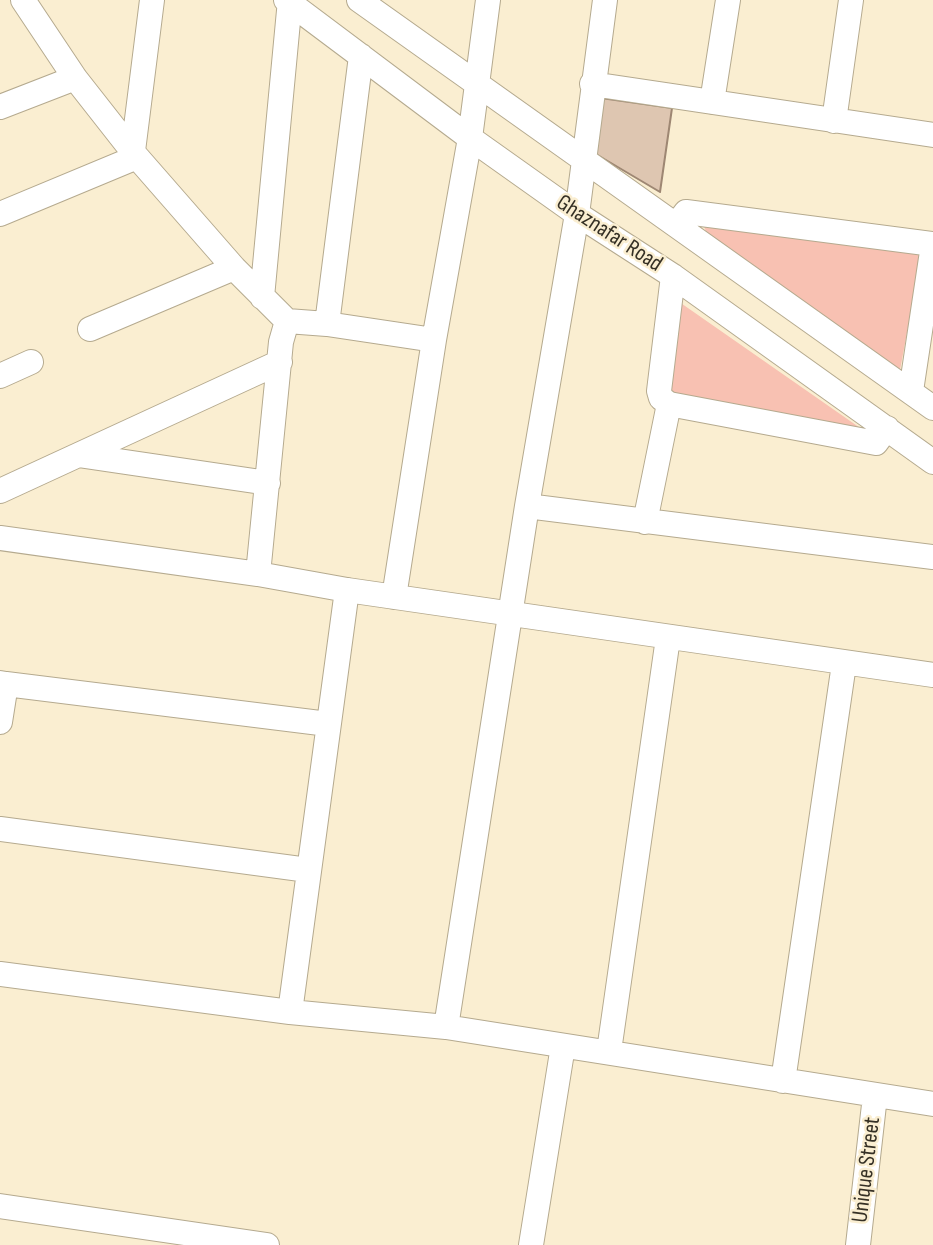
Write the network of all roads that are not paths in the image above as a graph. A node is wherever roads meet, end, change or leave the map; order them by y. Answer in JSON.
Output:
{"nodes":[{"id":1,"x":23,"y":0,"type":"edge"},
{"id":2,"x":152,"y":0,"type":"edge"},
{"id":3,"x":488,"y":0,"type":"edge"},
{"id":4,"x":605,"y":0,"type":"edge"},
{"id":5,"x":728,"y":0,"type":"edge"},
{"id":6,"x":851,"y":0,"type":"edge"},
{"id":7,"x":288,"y":1,"type":"edge"},
{"id":8,"x":371,"y":4,"type":"edge"},
{"id":9,"x":361,"y":56,"type":"junction"},
{"id":10,"x":75,"y":78,"type":"junction"},
{"id":11,"x":592,"y":84,"type":"junction"},
{"id":12,"x":476,"y":85,"type":"junction"},
{"id":13,"x":712,"y":102,"type":"junction"},
{"id":14,"x":0,"y":107,"type":"edge"},
{"id":15,"x":834,"y":121,"type":"junction"},
{"id":16,"x":933,"y":135,"type":"edge"},
{"id":17,"x":470,"y":138,"type":"junction"},
{"id":18,"x":135,"y":154,"type":"junction"},
{"id":19,"x":583,"y":158,"type":"junction"},
{"id":20,"x":0,"y":214,"type":"edge"},
{"id":21,"x":577,"y":214,"type":"junction"},
{"id":22,"x":676,"y":225,"type":"junction"},
{"id":23,"x":933,"y":244,"type":"edge"},
{"id":24,"x":234,"y":268,"type":"junction"},
{"id":25,"x":673,"y":276,"type":"junction"},
{"id":26,"x":262,"y":297,"type":"junction"},
{"id":27,"x":287,"y":321,"type":"junction"},
{"id":28,"x":327,"y":324,"type":"junction"},
{"id":29,"x":90,"y":329,"type":"dead end"},
{"id":30,"x":434,"y":340,"type":"junction"},
{"id":31,"x":31,"y":362,"type":"dead end"},
{"id":32,"x":280,"y":362,"type":"junction"},
{"id":33,"x":0,"y":376,"type":"edge"},
{"id":34,"x":911,"y":391,"type":"junction"},
{"id":35,"x":669,"y":404,"type":"junction"},
{"id":36,"x":933,"y":408,"type":"edge"},
{"id":37,"x":887,"y":428,"type":"junction"},
{"id":38,"x":78,"y":455,"type":"junction"},
{"id":39,"x":933,"y":462,"type":"edge"},
{"id":40,"x":268,"y":483,"type":"junction"},
{"id":41,"x":0,"y":491,"type":"edge"},
{"id":42,"x":527,"y":506,"type":"junction"},
{"id":43,"x":645,"y":522,"type":"junction"},
{"id":44,"x":0,"y":538,"type":"edge"},
{"id":45,"x":933,"y":557,"type":"edge"},
{"id":46,"x":258,"y":574,"type":"junction"},
{"id":47,"x":347,"y":590,"type":"junction"},
{"id":48,"x":394,"y":597,"type":"junction"},
{"id":49,"x":510,"y":614,"type":"junction"},
{"id":50,"x":668,"y":638,"type":"junction"},
{"id":51,"x":844,"y":664,"type":"junction"},
{"id":52,"x":933,"y":675,"type":"edge"},
{"id":53,"x":3,"y":683,"type":"edge"},
{"id":54,"x":0,"y":722,"type":"edge"},
{"id":55,"x":328,"y":724,"type":"junction"},
{"id":56,"x":0,"y":829,"type":"edge"},
{"id":57,"x":308,"y":870,"type":"junction"},
{"id":58,"x":0,"y":974,"type":"edge"},
{"id":59,"x":290,"y":1012,"type":"junction"},
{"id":60,"x":446,"y":1027,"type":"junction"},
{"id":61,"x":563,"y":1046,"type":"junction"},
{"id":62,"x":609,"y":1051,"type":"junction"},
{"id":63,"x":783,"y":1081,"type":"junction"},
{"id":64,"x":875,"y":1096,"type":"junction"},
{"id":65,"x":933,"y":1104,"type":"edge"},
{"id":66,"x":0,"y":1206,"type":"edge"},
{"id":67,"x":120,"y":1224,"type":"junction"},
{"id":68,"x":135,"y":1245,"type":"edge"},
{"id":69,"x":267,"y":1245,"type":"edge"},
{"id":70,"x":531,"y":1245,"type":"edge"},
{"id":71,"x":858,"y":1245,"type":"edge"}],
"edges":[{"from":1,"to":10,"type":"street"},
{"from":2,"to":18,"type":"street"},
{"from":3,"to":12,"type":"street"},
{"from":4,"to":11,"type":"street"},
{"from":5,"to":13,"type":"street"},
{"from":6,"to":15,"type":"street"},
{"from":7,"to":9,"type":"street","name":"Ghaznafar Road"},
{"from":7,"to":26,"type":"street"},
{"from":8,"to":12,"type":"street","name":"Ghaznafar Road"},
{"from":9,"to":17,"type":"street","name":"Ghaznafar Road"},
{"from":9,"to":28,"type":"street"},
{"from":10,"to":14,"type":"street"},
{"from":10,"to":18,"type":"street"},
{"from":11,"to":13,"type":"street"},
{"from":11,"to":19,"type":"street"},
{"from":12,"to":17,"type":"street"},
{"from":12,"to":19,"type":"street","name":"Ghaznafar Road"},
{"from":13,"to":15,"type":"street"},
{"from":15,"to":16,"type":"street"},
{"from":17,"to":21,"type":"street","name":"Ghaznafar Road"},
{"from":17,"to":30,"type":"street"},
{"from":18,"to":20,"type":"street"},
{"from":18,"to":24,"type":"street"},
{"from":19,"to":21,"type":"street"},
{"from":19,"to":22,"type":"street","name":"Ghaznafar Road"},
{"from":21,"to":25,"type":"street","name":"Ghaznafar Road"},
{"from":21,"to":42,"type":"street"},
{"from":22,"to":23,"type":"street"},
{"from":22,"to":34,"type":"street","name":"Ghaznafar Road"},
{"from":23,"to":34,"type":"street"},
{"from":24,"to":26,"type":"street"},
{"from":24,"to":29,"type":"street"},
{"from":25,"to":35,"type":"street"},
{"from":25,"to":37,"type":"street","name":"Ghaznafar Road"},
{"from":26,"to":27,"type":"street"},
{"from":27,"to":28,"type":"street"},
{"from":27,"to":32,"type":"street"},
{"from":28,"to":30,"type":"street"},
{"from":30,"to":48,"type":"street"},
{"from":31,"to":33,"type":"street"},
{"from":32,"to":38,"type":"street"},
{"from":32,"to":40,"type":"street"},
{"from":34,"to":36,"type":"street","name":"Ghaznafar Road"},
{"from":35,"to":37,"type":"street"},
{"from":35,"to":43,"type":"street"},
{"from":37,"to":39,"type":"street","name":"Ghaznafar Road"},
{"from":38,"to":40,"type":"street"},
{"from":38,"to":41,"type":"street"},
{"from":40,"to":46,"type":"street"},
{"from":42,"to":43,"type":"street"},
{"from":42,"to":49,"type":"street"},
{"from":43,"to":45,"type":"street"},
{"from":44,"to":46,"type":"street"},
{"from":46,"to":47,"type":"street"},
{"from":47,"to":48,"type":"street"},
{"from":47,"to":55,"type":"street"},
{"from":48,"to":49,"type":"street"},
{"from":49,"to":50,"type":"street"},
{"from":49,"to":60,"type":"street"},
{"from":50,"to":51,"type":"street"},
{"from":50,"to":62,"type":"street"},
{"from":51,"to":52,"type":"street"},
{"from":51,"to":63,"type":"street"},
{"from":53,"to":54,"type":"street"},
{"from":53,"to":55,"type":"street"},
{"from":55,"to":57,"type":"street"},
{"from":56,"to":57,"type":"street"},
{"from":57,"to":59,"type":"street"},
{"from":58,"to":59,"type":"street"},
{"from":59,"to":60,"type":"street"},
{"from":60,"to":61,"type":"street"},
{"from":61,"to":62,"type":"street"},
{"from":61,"to":70,"type":"street"},
{"from":62,"to":63,"type":"street"},
{"from":63,"to":64,"type":"street"},
{"from":64,"to":65,"type":"street"},
{"from":64,"to":71,"type":"street","name":"Unique Street"},
{"from":66,"to":67,"type":"street"},
{"from":67,"to":68,"type":"street"},
{"from":67,"to":69,"type":"street"}]}
